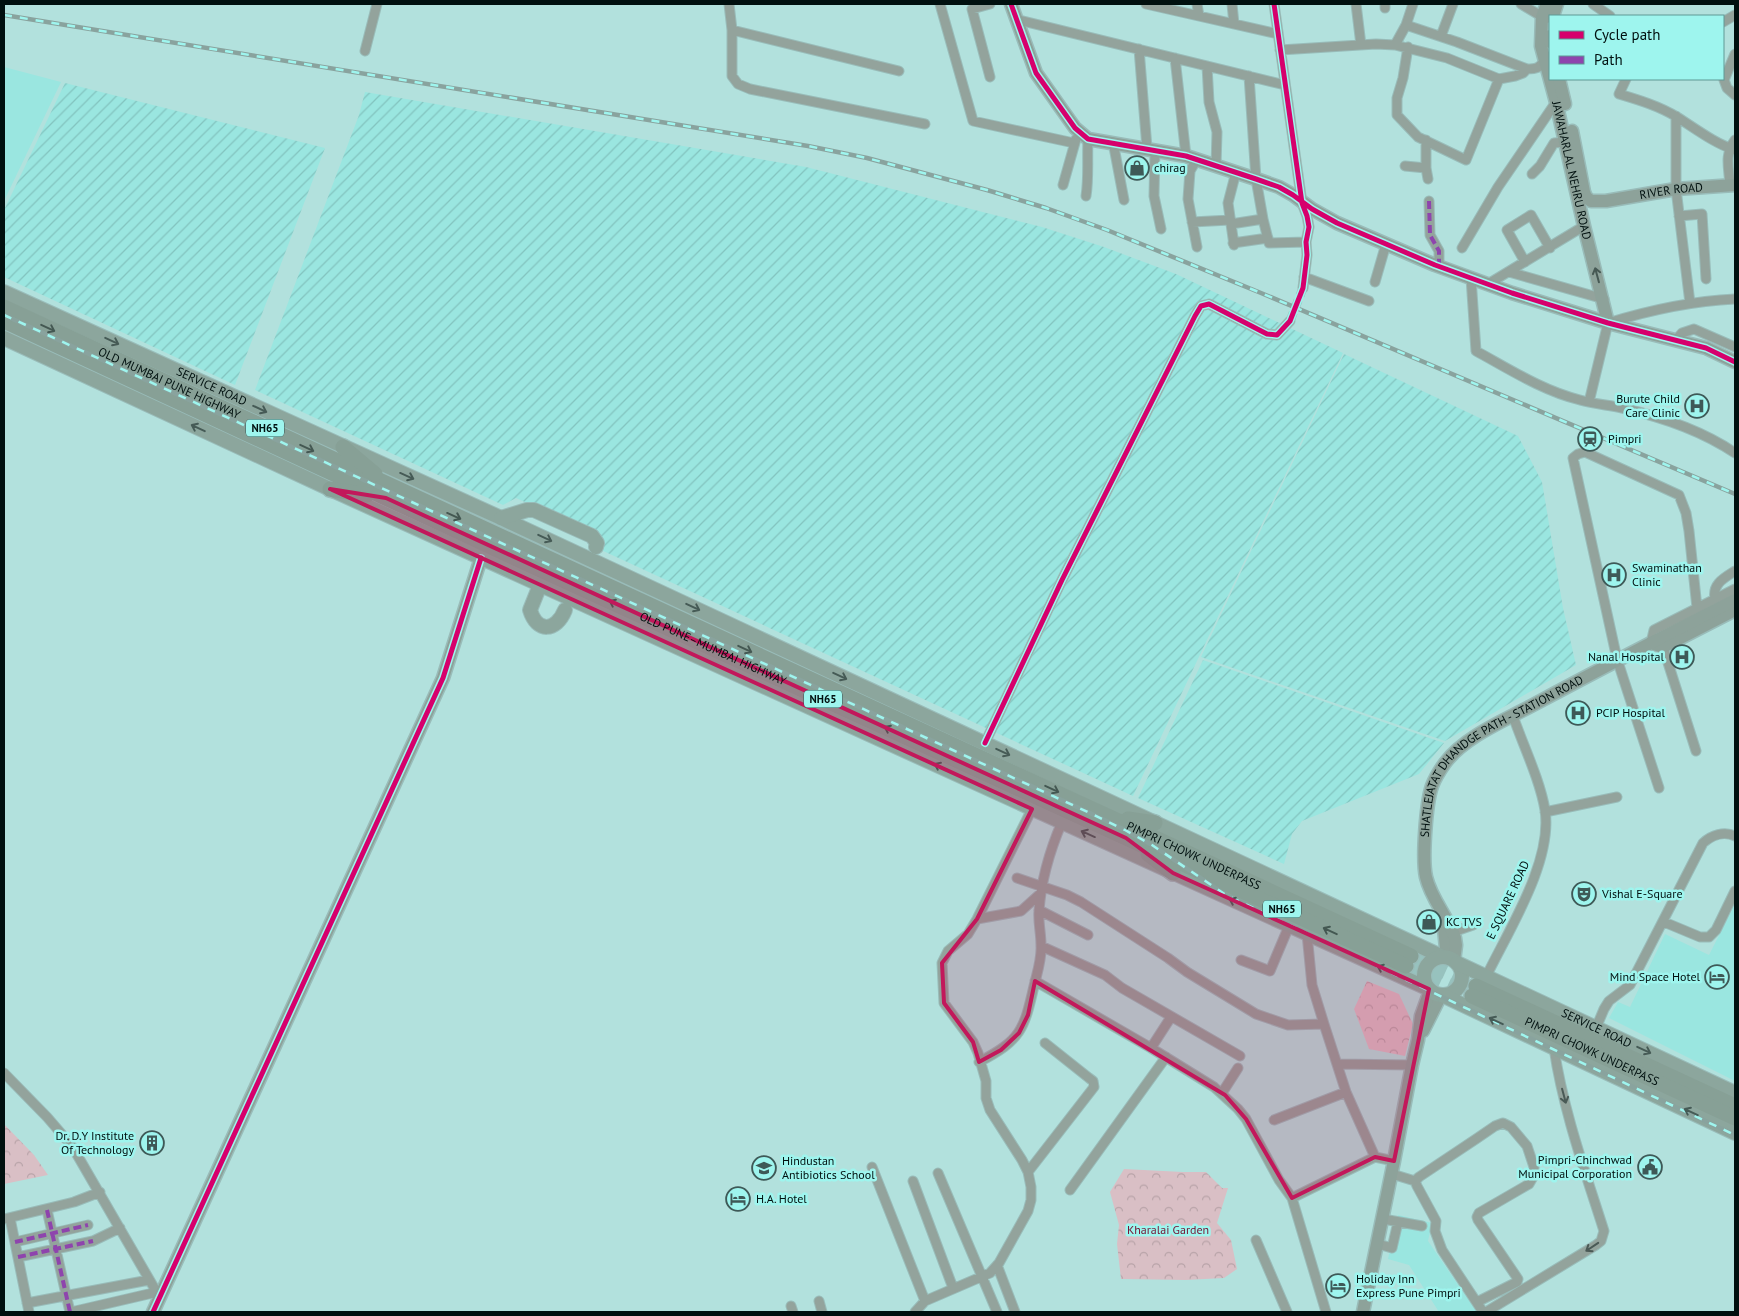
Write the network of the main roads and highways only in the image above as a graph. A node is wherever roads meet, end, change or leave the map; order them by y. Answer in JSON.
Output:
{"nodes":[{"id":1,"x":4,"y":292,"type":"edge"},
{"id":2,"x":4,"y":307,"type":"edge"},
{"id":3,"x":4,"y":321,"type":"edge"},
{"id":4,"x":4,"y":338,"type":"edge"},
{"id":5,"x":343,"y":447,"type":"junction"},
{"id":6,"x":330,"y":489,"type":"junction"},
{"id":7,"x":388,"y":492,"type":"junction"},
{"id":8,"x":501,"y":518,"type":"junction"},
{"id":9,"x":596,"y":547,"type":"dead end"},
{"id":10,"x":522,"y":554,"type":"junction"},
{"id":11,"x":540,"y":585,"type":"junction"},
{"id":12,"x":565,"y":610,"type":"dead end"},
{"id":13,"x":1112,"y":817,"type":"junction"},
{"id":14,"x":1155,"y":823,"type":"junction"},
{"id":15,"x":1126,"y":838,"type":"junction"},
{"id":16,"x":1173,"y":873,"type":"junction"},
{"id":17,"x":1450,"y":960,"type":"junction"},
{"id":18,"x":1478,"y":986,"type":"junction"},
{"id":19,"x":1436,"y":993,"type":"junction"},
{"id":20,"x":1735,"y":1092,"type":"edge"},
{"id":21,"x":1714,"y":1102,"type":"junction"},
{"id":22,"x":1735,"y":1106,"type":"edge"},
{"id":23,"x":1735,"y":1118,"type":"edge"},
{"id":24,"x":1735,"y":1133,"type":"edge"}],
"edges":[{"from":1,"to":5,"type":"main road","name":"SERVICE ROAD","one_way":true},
{"from":2,"to":7,"type":"highway","name":"OLD MUMBAI PUNE HIGHWAY","number":"NH65","one_way":true},
{"from":3,"to":7,"type":"highway","name":"OLD MUMBAI PUNE HIGHWAY","number":"NH65"},
{"from":6,"to":4,"type":"main road","one_way":true},
{"from":5,"to":7,"type":"highway"},
{"from":5,"to":8,"type":"main road","name":"SERVICE ROAD","one_way":true},
{"from":6,"to":7,"type":"highway"},
{"from":6,"to":11,"type":"main road"},
{"from":7,"to":10,"type":"highway","name":"OLD MUMBAI PUNE HIGHWAY","number":"NH65"},
{"from":8,"to":9,"type":"main road"},
{"from":8,"to":14,"type":"main road","name":"SERVICE ROAD","one_way":true},
{"from":10,"to":13,"type":"highway","name":"OLD PUNE–MUMBAI HIGHWAY","number":"NH65","one_way":true},
{"from":15,"to":10,"type":"highway","name":"OLD PUNE–MUMBAI HIGHWAY","number":"NH65","one_way":true},
{"from":11,"to":12,"type":"main road"},
{"from":16,"to":11,"type":"main road","one_way":true},
{"from":13,"to":14,"type":"highway"},
{"from":13,"to":15,"type":"highway","name":"PIMPRI CHOWK UNDERPASS","number":"NH65","one_way":true},
{"from":14,"to":17,"type":"main road","name":"SERVICE ROAD"},
{"from":15,"to":16,"type":"highway"},
{"from":19,"to":16,"type":"main road","one_way":true},
{"from":17,"to":18,"type":"main road","name":"SERVICE ROAD"},
{"from":17,"to":19,"type":"main road"},
{"from":17,"to":19,"type":"main road"},
{"from":18,"to":20,"type":"main road","name":"SERVICE ROAD","one_way":true},
{"from":18,"to":21,"type":"highway","name":"PIMPRI CHOWK UNDERPASS"},
{"from":24,"to":19,"type":"main road","one_way":true},
{"from":21,"to":22,"type":"highway"},
{"from":21,"to":23,"type":"highway"}]}
